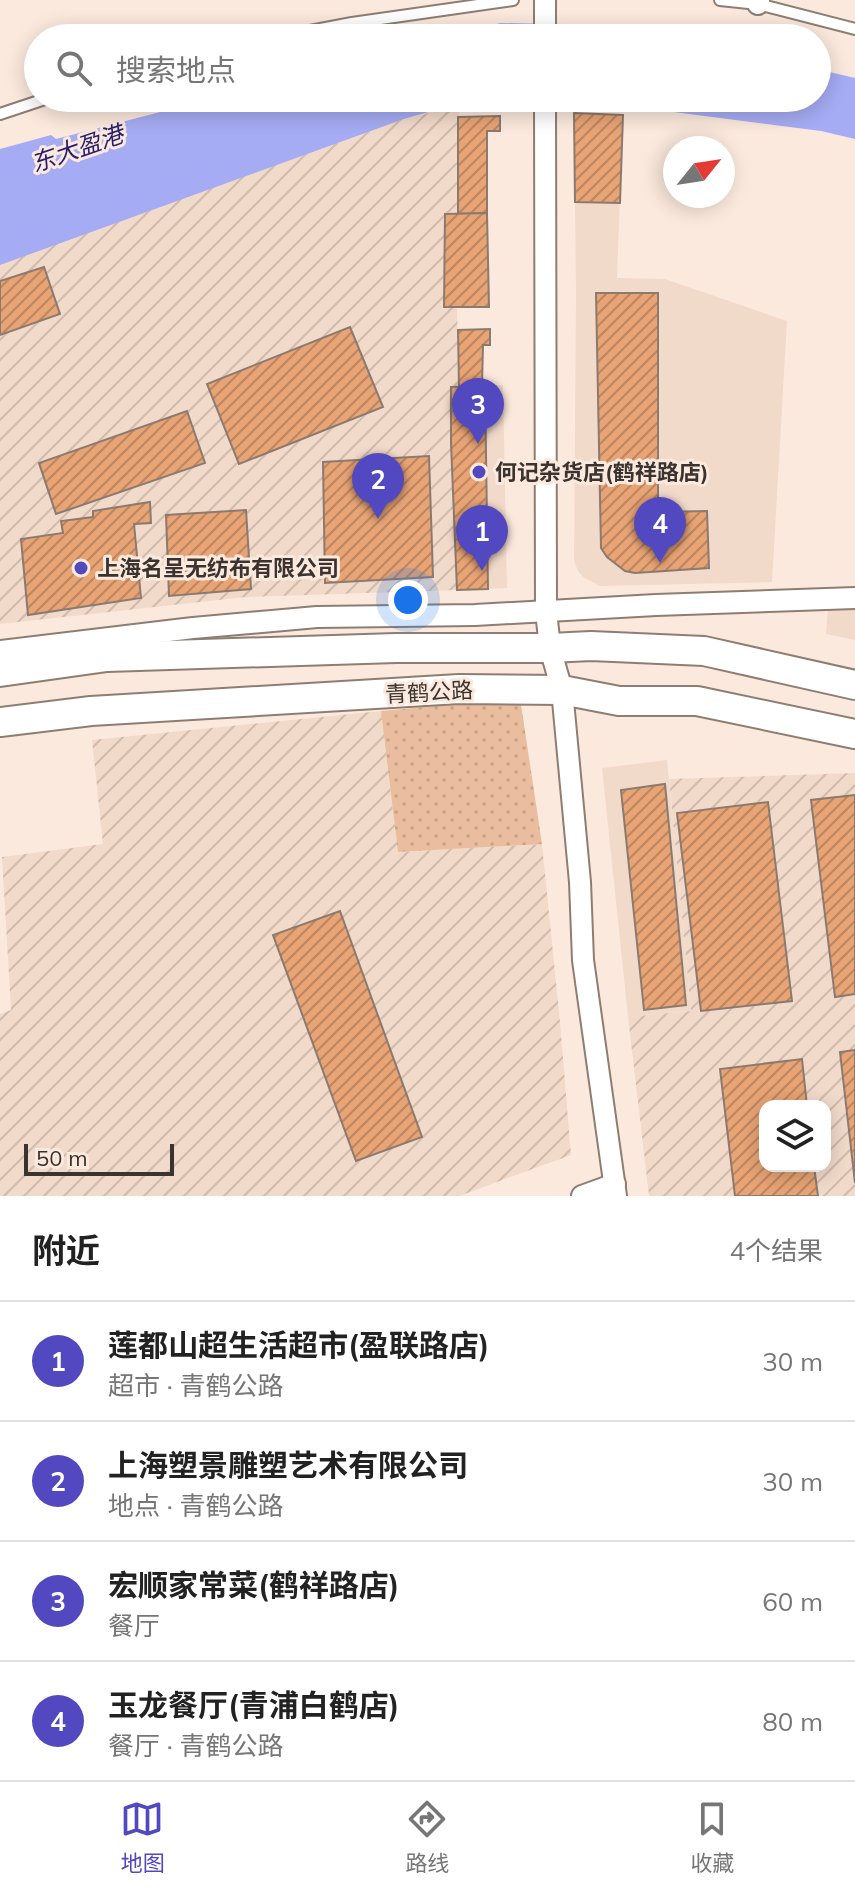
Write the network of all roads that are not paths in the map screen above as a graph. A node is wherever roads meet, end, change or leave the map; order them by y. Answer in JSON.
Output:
{"nodes":[{"id":1,"x":512,"y":0,"type":"edge"},
{"id":2,"x":545,"y":0,"type":"edge"},
{"id":3,"x":720,"y":0,"type":"edge"},
{"id":4,"x":759,"y":2,"type":"edge"},
{"id":5,"x":347,"y":24,"type":"edge"},
{"id":6,"x":545,"y":24,"type":"edge"},
{"id":7,"x":855,"y":29,"type":"edge"},
{"id":8,"x":24,"y":106,"type":"edge"},
{"id":9,"x":545,"y":112,"type":"edge"},
{"id":10,"x":0,"y":114,"type":"edge"},
{"id":11,"x":855,"y":598,"type":"edge"},
{"id":12,"x":546,"y":611,"type":"junction"},
{"id":13,"x":550,"y":648,"type":"junction"},
{"id":14,"x":0,"y":651,"type":"edge"},
{"id":15,"x":0,"y":672,"type":"edge"},
{"id":16,"x":855,"y":685,"type":"edge"},
{"id":17,"x":562,"y":690,"type":"junction"},
{"id":18,"x":0,"y":722,"type":"edge"},
{"id":19,"x":855,"y":734,"type":"edge"},
{"id":20,"x":616,"y":1190,"type":"edge"},
{"id":21,"x":582,"y":1196,"type":"edge"}],
"edges":[{"from":1,"to":5,"type":"lane"},
{"from":2,"to":6,"type":"street"},
{"from":3,"to":4,"type":"lane"},
{"from":4,"to":7,"type":"lane"},
{"from":8,"to":10,"type":"lane"},
{"from":9,"to":12,"type":"street"},
{"from":11,"to":12,"type":"street"},
{"from":12,"to":13,"type":"street"},
{"from":12,"to":14,"type":"street"},
{"from":13,"to":15,"type":"main road","name":"青鹤公路"},
{"from":13,"to":16,"type":"main road","name":"青鹤公路"},
{"from":13,"to":17,"type":"street"},
{"from":17,"to":18,"type":"main road","name":"青鹤公路"},
{"from":17,"to":19,"type":"main road","name":"青鹤公路"},
{"from":17,"to":20,"type":"street"},
{"from":20,"to":21,"type":"street"}]}
